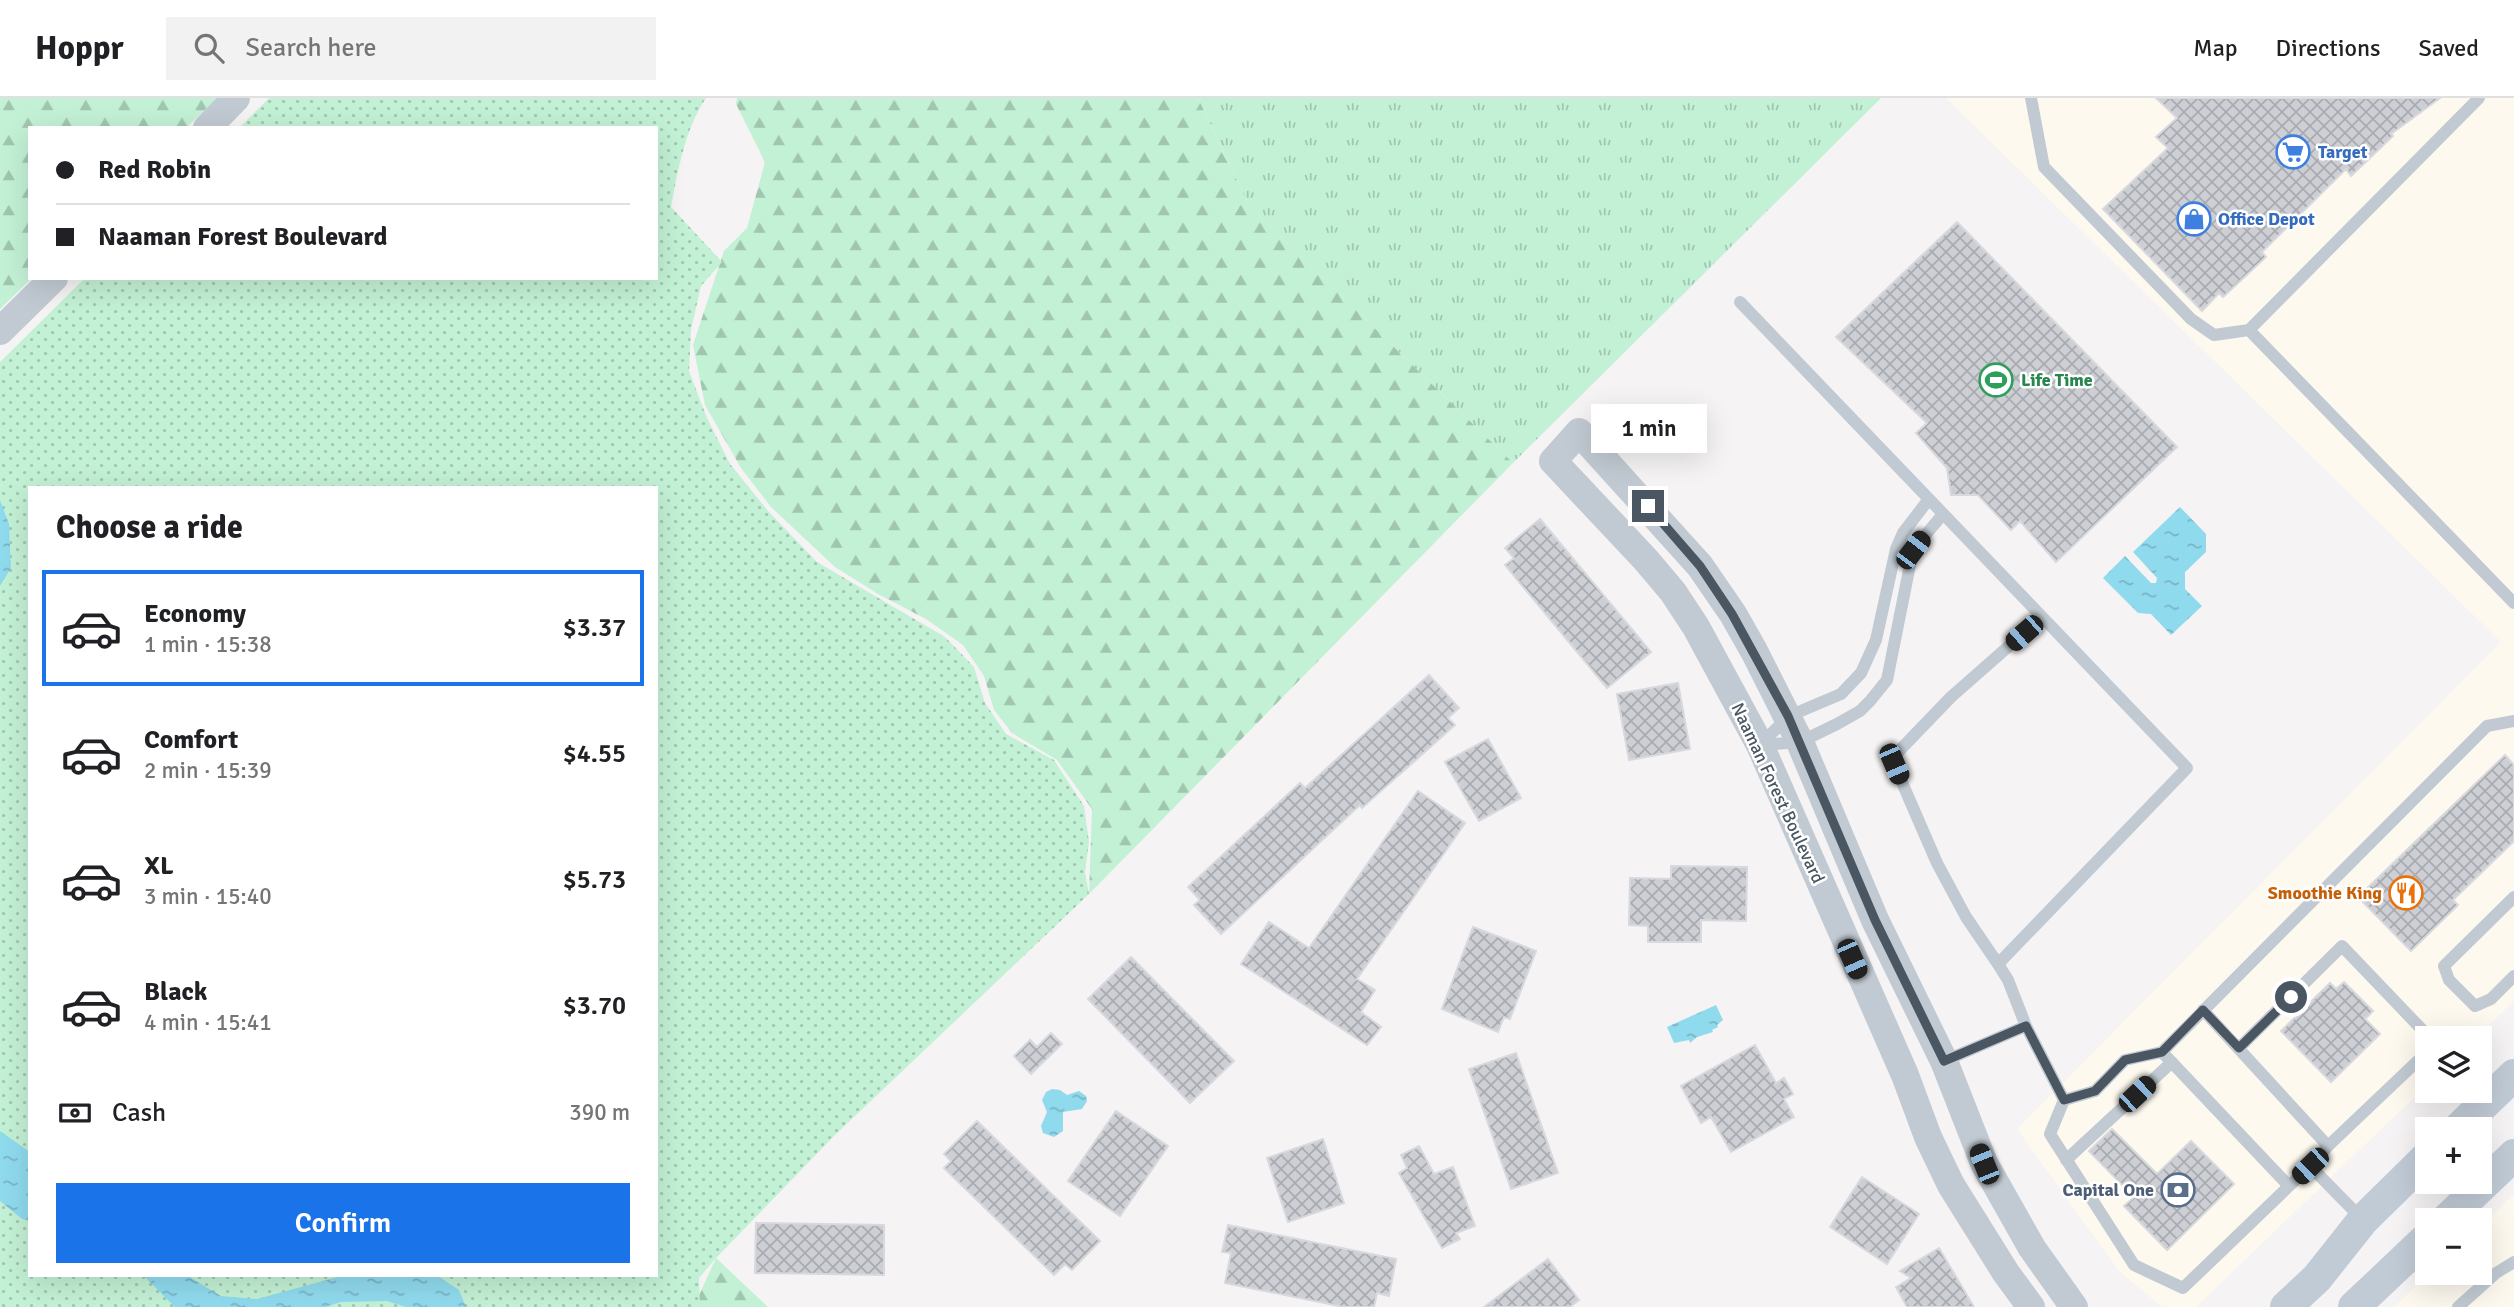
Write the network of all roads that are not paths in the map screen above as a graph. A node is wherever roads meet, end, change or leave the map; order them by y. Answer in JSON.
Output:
{"nodes":[{"id":1,"x":236,"y":98,"type":"edge"},
{"id":2,"x":2031,"y":98,"type":"edge"},
{"id":3,"x":2479,"y":98,"type":"edge"},
{"id":4,"x":209,"y":126,"type":"edge"},
{"id":5,"x":52,"y":280,"type":"edge"},
{"id":6,"x":1740,"y":302,"type":"dead end"},
{"id":7,"x":2249,"y":330,"type":"junction"},
{"id":8,"x":0,"y":331,"type":"edge"},
{"id":9,"x":1929,"y":499,"type":"junction"},
{"id":10,"x":1943,"y":513,"type":"junction"},
{"id":11,"x":2514,"y":603,"type":"edge"},
{"id":12,"x":2042,"y":617,"type":"junction"},
{"id":13,"x":1788,"y":716,"type":"junction"},
{"id":14,"x":2514,"y":721,"type":"edge"},
{"id":15,"x":1800,"y":742,"type":"junction"},
{"id":16,"x":1760,"y":746,"type":"junction"},
{"id":17,"x":2514,"y":898,"type":"edge"},
{"id":18,"x":1998,"y":964,"type":"junction"},
{"id":19,"x":2514,"y":976,"type":"edge"},
{"id":20,"x":2203,"y":1010,"type":"junction"},
{"id":21,"x":2026,"y":1026,"type":"junction"},
{"id":22,"x":2419,"y":1026,"type":"edge"},
{"id":23,"x":2239,"y":1048,"type":"junction"},
{"id":24,"x":2167,"y":1057,"type":"junction"},
{"id":25,"x":1944,"y":1061,"type":"junction"},
{"id":26,"x":2415,"y":1063,"type":"edge"},
{"id":27,"x":1905,"y":1075,"type":"junction"},
{"id":28,"x":2514,"y":1075,"type":"edge"},
{"id":29,"x":2064,"y":1100,"type":"junction"},
{"id":30,"x":2470,"y":1117,"type":"edge"},
{"id":31,"x":2328,"y":1146,"type":"junction"},
{"id":32,"x":2514,"y":1156,"type":"edge"},
{"id":33,"x":2066,"y":1160,"type":"junction"},
{"id":34,"x":2310,"y":1166,"type":"junction"},
{"id":35,"x":2415,"y":1169,"type":"edge"},
{"id":36,"x":2289,"y":1186,"type":"junction"},
{"id":37,"x":2459,"y":1208,"type":"edge"},
{"id":38,"x":2363,"y":1220,"type":"junction"},
{"id":39,"x":2415,"y":1249,"type":"edge"},
{"id":40,"x":2514,"y":1262,"type":"edge"},
{"id":41,"x":2031,"y":1307,"type":"edge"},
{"id":42,"x":2074,"y":1307,"type":"edge"},
{"id":43,"x":2286,"y":1307,"type":"edge"},
{"id":44,"x":2354,"y":1307,"type":"edge"},
{"id":45,"x":2458,"y":1307,"type":"edge"}],
"edges":[{"from":1,"to":4,"type":"street"},
{"from":2,"to":7,"type":"lane"},
{"from":3,"to":7,"type":"lane"},
{"from":5,"to":8,"type":"street"},
{"from":6,"to":9,"type":"lane"},
{"from":7,"to":11,"type":"lane"},
{"from":9,"to":10,"type":"lane"},
{"from":9,"to":13,"type":"lane"},
{"from":10,"to":12,"type":"lane"},
{"from":10,"to":15,"type":"lane"},
{"from":12,"to":18,"type":"lane"},
{"from":12,"to":18,"type":"lane"},
{"from":13,"to":15,"type":"street","name":"Naaman Forest Boulevard"},
{"from":13,"to":16,"type":"lane"},
{"from":13,"to":16,"type":"street","name":"Naaman Forest Boulevard"},
{"from":14,"to":20,"type":"lane"},
{"from":15,"to":16,"type":"lane"},
{"from":15,"to":25,"type":"street","name":"Naaman Forest Boulevard"},
{"from":16,"to":27,"type":"street","name":"Naaman Forest Boulevard"},
{"from":17,"to":19,"type":"lane"},
{"from":18,"to":21,"type":"lane"},
{"from":20,"to":23,"type":"lane"},
{"from":20,"to":24,"type":"lane"},
{"from":21,"to":25,"type":"lane"},
{"from":21,"to":29,"type":"lane"},
{"from":22,"to":23,"type":"lane"},
{"from":23,"to":31,"type":"lane"},
{"from":24,"to":29,"type":"lane"},
{"from":24,"to":33,"type":"lane"},
{"from":24,"to":36,"type":"lane"},
{"from":25,"to":27,"type":"street"},
{"from":25,"to":42,"type":"street","name":"Naaman Forest Boulevard"},
{"from":26,"to":31,"type":"lane"},
{"from":27,"to":41,"type":"street","name":"Naaman Forest Boulevard"},
{"from":28,"to":30,"type":"main road"},
{"from":29,"to":33,"type":"lane"},
{"from":31,"to":34,"type":"lane"},
{"from":32,"to":37,"type":"main road"},
{"from":33,"to":36,"type":"lane"},
{"from":34,"to":36,"type":"lane"},
{"from":34,"to":38,"type":"lane"},
{"from":35,"to":38,"type":"main road"},
{"from":38,"to":43,"type":"main road"},
{"from":39,"to":44,"type":"main road"},
{"from":40,"to":45,"type":"lane"}]}
